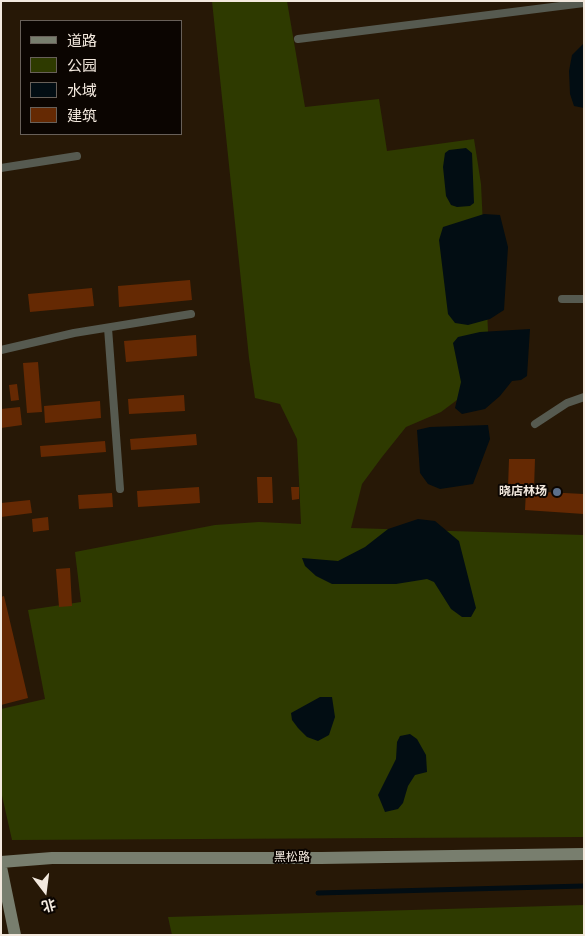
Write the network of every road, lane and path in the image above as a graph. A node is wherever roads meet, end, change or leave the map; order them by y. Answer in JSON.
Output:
{"nodes":[{"id":1,"x":584,"y":3,"type":"edge"},
{"id":2,"x":298,"y":38,"type":"dead end"},
{"id":3,"x":77,"y":156,"type":"dead end"},
{"id":4,"x":1,"y":168,"type":"edge"},
{"id":5,"x":584,"y":298,"type":"edge"},
{"id":6,"x":562,"y":299,"type":"dead end"},
{"id":7,"x":191,"y":314,"type":"dead end"},
{"id":8,"x":108,"y":328,"type":"junction"},
{"id":9,"x":1,"y":350,"type":"edge"},
{"id":10,"x":584,"y":397,"type":"edge"},
{"id":11,"x":535,"y":424,"type":"dead end"},
{"id":12,"x":120,"y":489,"type":"dead end"},
{"id":13,"x":584,"y":854,"type":"edge"},
{"id":14,"x":1,"y":862,"type":"edge"},
{"id":15,"x":1,"y":867,"type":"edge"},
{"id":16,"x":15,"y":935,"type":"edge"}],
"edges":[{"from":1,"to":2,"type":"lane"},
{"from":3,"to":4,"type":"lane"},
{"from":5,"to":6,"type":"lane"},
{"from":7,"to":8,"type":"lane"},
{"from":8,"to":9,"type":"lane"},
{"from":8,"to":12,"type":"lane"},
{"from":10,"to":11,"type":"lane"},
{"from":13,"to":14,"type":"street","name":"黑松路"},
{"from":15,"to":16,"type":"street"}]}
